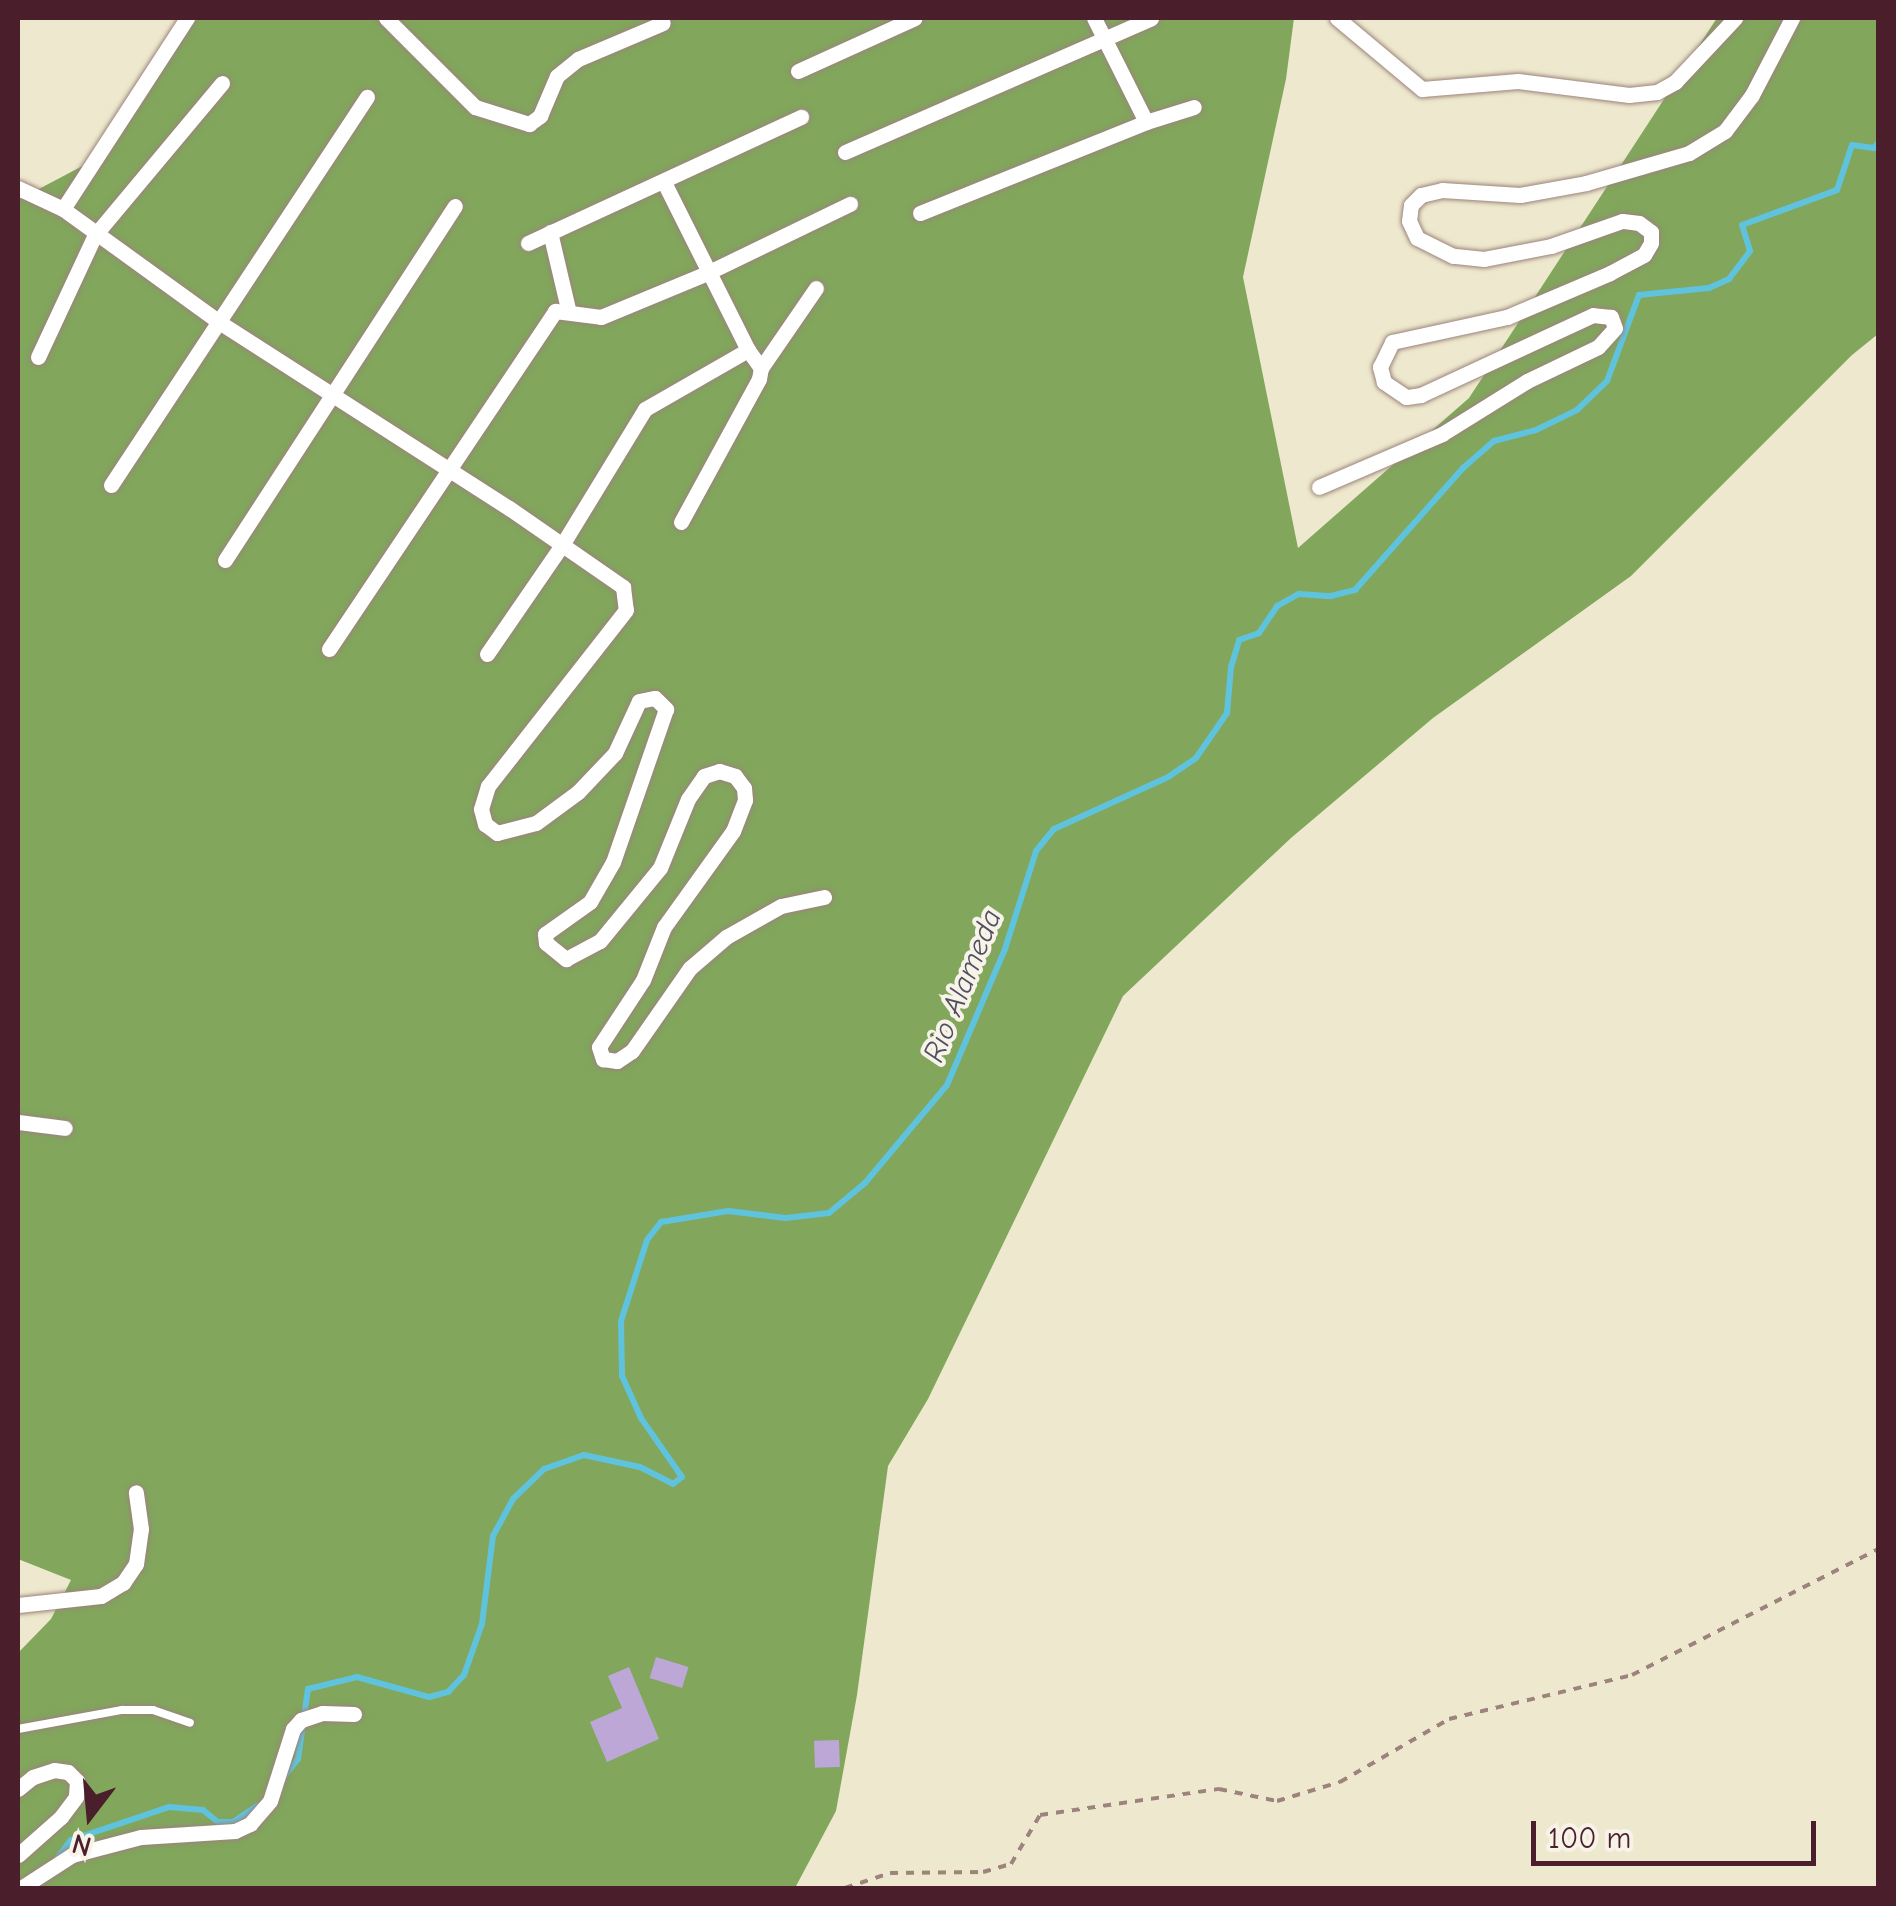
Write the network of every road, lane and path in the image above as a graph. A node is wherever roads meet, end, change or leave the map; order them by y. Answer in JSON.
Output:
{"nodes":[{"id":1,"x":187,"y":18,"type":"edge"},
{"id":2,"x":386,"y":18,"type":"edge"},
{"id":3,"x":915,"y":18,"type":"edge"},
{"id":4,"x":1094,"y":18,"type":"edge"},
{"id":5,"x":1151,"y":18,"type":"edge"},
{"id":6,"x":1337,"y":18,"type":"edge"},
{"id":7,"x":1734,"y":18,"type":"edge"},
{"id":8,"x":1792,"y":18,"type":"edge"},
{"id":9,"x":663,"y":22,"type":"dead end"},
{"id":10,"x":1104,"y":39,"type":"junction"},
{"id":11,"x":798,"y":72,"type":"dead end"},
{"id":12,"x":222,"y":83,"type":"dead end"},
{"id":13,"x":368,"y":98,"type":"dead end"},
{"id":14,"x":1194,"y":107,"type":"dead end"},
{"id":15,"x":800,"y":117,"type":"dead end"},
{"id":16,"x":1146,"y":122,"type":"junction"},
{"id":17,"x":846,"y":152,"type":"dead end"},
{"id":18,"x":664,"y":182,"type":"junction"},
{"id":19,"x":18,"y":188,"type":"edge"},
{"id":20,"x":850,"y":204,"type":"dead end"},
{"id":21,"x":455,"y":206,"type":"dead end"},
{"id":22,"x":63,"y":210,"type":"junction"},
{"id":23,"x":920,"y":214,"type":"dead end"},
{"id":24,"x":550,"y":232,"type":"junction"},
{"id":25,"x":95,"y":235,"type":"junction"},
{"id":26,"x":528,"y":243,"type":"dead end"},
{"id":27,"x":707,"y":272,"type":"junction"},
{"id":28,"x":816,"y":288,"type":"dead end"},
{"id":29,"x":568,"y":309,"type":"junction"},
{"id":30,"x":219,"y":322,"type":"junction"},
{"id":31,"x":748,"y":350,"type":"junction"},
{"id":32,"x":38,"y":357,"type":"dead end"},
{"id":33,"x":761,"y":368,"type":"junction"},
{"id":34,"x":332,"y":396,"type":"junction"},
{"id":35,"x":451,"y":471,"type":"junction"},
{"id":36,"x":111,"y":484,"type":"dead end"},
{"id":37,"x":1319,"y":487,"type":"dead end"},
{"id":38,"x":681,"y":522,"type":"dead end"},
{"id":39,"x":562,"y":545,"type":"junction"},
{"id":40,"x":225,"y":560,"type":"dead end"},
{"id":41,"x":329,"y":650,"type":"dead end"},
{"id":42,"x":487,"y":654,"type":"dead end"},
{"id":43,"x":824,"y":896,"type":"dead end"},
{"id":44,"x":18,"y":1122,"type":"edge"},
{"id":45,"x":64,"y":1128,"type":"dead end"},
{"id":46,"x":136,"y":1492,"type":"dead end"},
{"id":47,"x":1878,"y":1549,"type":"edge"},
{"id":48,"x":18,"y":1604,"type":"edge"},
{"id":49,"x":354,"y":1714,"type":"dead end"},
{"id":50,"x":190,"y":1723,"type":"dead end"},
{"id":51,"x":18,"y":1729,"type":"edge"},
{"id":52,"x":18,"y":1789,"type":"edge"},
{"id":53,"x":18,"y":1855,"type":"edge"},
{"id":54,"x":21,"y":1888,"type":"edge"},
{"id":55,"x":845,"y":1888,"type":"edge"}],
"edges":[{"from":1,"to":22,"type":"street"},
{"from":2,"to":9,"type":"street"},
{"from":3,"to":11,"type":"street"},
{"from":4,"to":10,"type":"street"},
{"from":5,"to":10,"type":"street"},
{"from":6,"to":7,"type":"street"},
{"from":8,"to":37,"type":"street"},
{"from":10,"to":16,"type":"street"},
{"from":10,"to":17,"type":"street"},
{"from":12,"to":25,"type":"street"},
{"from":13,"to":30,"type":"street"},
{"from":14,"to":16,"type":"street"},
{"from":15,"to":18,"type":"street"},
{"from":16,"to":23,"type":"street"},
{"from":18,"to":24,"type":"street"},
{"from":18,"to":27,"type":"street"},
{"from":19,"to":22,"type":"street"},
{"from":20,"to":27,"type":"street"},
{"from":21,"to":34,"type":"street"},
{"from":22,"to":25,"type":"street"},
{"from":24,"to":26,"type":"street"},
{"from":24,"to":29,"type":"street"},
{"from":25,"to":30,"type":"street"},
{"from":25,"to":32,"type":"street"},
{"from":27,"to":29,"type":"street"},
{"from":27,"to":31,"type":"street"},
{"from":28,"to":33,"type":"street"},
{"from":29,"to":35,"type":"street"},
{"from":30,"to":34,"type":"street"},
{"from":30,"to":36,"type":"street"},
{"from":31,"to":33,"type":"street"},
{"from":31,"to":39,"type":"street"},
{"from":33,"to":38,"type":"street"},
{"from":34,"to":35,"type":"street"},
{"from":34,"to":40,"type":"street"},
{"from":35,"to":39,"type":"street"},
{"from":35,"to":41,"type":"street"},
{"from":39,"to":42,"type":"street"},
{"from":39,"to":43,"type":"street"},
{"from":44,"to":45,"type":"street"},
{"from":46,"to":48,"type":"street"},
{"from":47,"to":55,"type":"path"},
{"from":49,"to":54,"type":"street"},
{"from":50,"to":51,"type":"lane"},
{"from":52,"to":53,"type":"street"}]}
